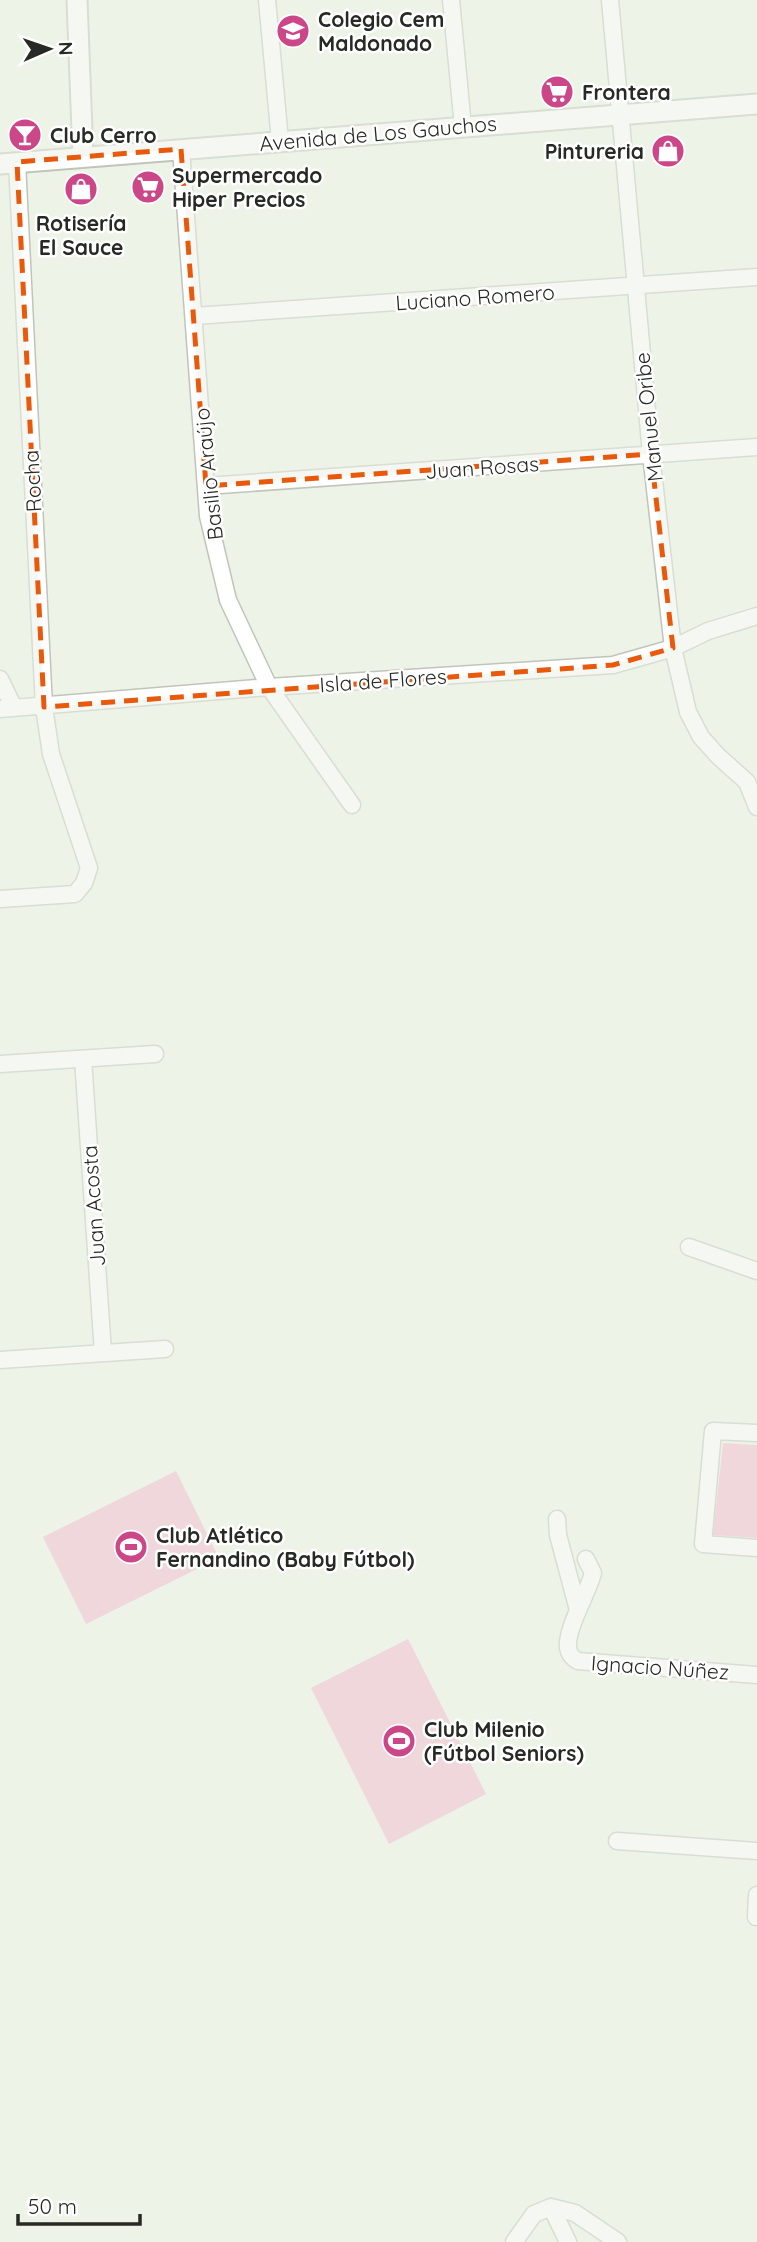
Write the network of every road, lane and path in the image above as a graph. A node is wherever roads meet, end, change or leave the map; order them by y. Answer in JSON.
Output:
{"nodes":[{"id":1,"x":76,"y":0,"type":"edge"},
{"id":2,"x":267,"y":0,"type":"edge"},
{"id":3,"x":451,"y":0,"type":"edge"},
{"id":4,"x":610,"y":0,"type":"edge"},
{"id":5,"x":757,"y":104,"type":"edge"},
{"id":6,"x":620,"y":114,"type":"junction"},
{"id":7,"x":463,"y":127,"type":"junction"},
{"id":8,"x":280,"y":141,"type":"junction"},
{"id":9,"x":181,"y":149,"type":"junction"},
{"id":10,"x":83,"y":157,"type":"junction"},
{"id":11,"x":8,"y":163,"type":"edge"},
{"id":12,"x":757,"y":277,"type":"edge"},
{"id":13,"x":635,"y":285,"type":"junction"},
{"id":14,"x":194,"y":316,"type":"junction"},
{"id":15,"x":757,"y":447,"type":"edge"},
{"id":16,"x":650,"y":454,"type":"junction"},
{"id":17,"x":206,"y":486,"type":"junction"},
{"id":18,"x":757,"y":616,"type":"edge"},
{"id":19,"x":673,"y":648,"type":"junction"},
{"id":20,"x":0,"y":679,"type":"edge"},
{"id":21,"x":269,"y":687,"type":"junction"},
{"id":22,"x":44,"y":707,"type":"junction"},
{"id":23,"x":7,"y":708,"type":"edge"},
{"id":24,"x":752,"y":782,"type":"edge"},
{"id":25,"x":352,"y":805,"type":"dead end"},
{"id":26,"x":757,"y":807,"type":"edge"},
{"id":27,"x":0,"y":899,"type":"edge"},
{"id":28,"x":155,"y":1054,"type":"dead end"},
{"id":29,"x":83,"y":1059,"type":"junction"},
{"id":30,"x":0,"y":1064,"type":"edge"},
{"id":31,"x":689,"y":1247,"type":"dead end"},
{"id":32,"x":757,"y":1271,"type":"edge"},
{"id":33,"x":165,"y":1349,"type":"dead end"},
{"id":34,"x":103,"y":1353,"type":"junction"},
{"id":35,"x":0,"y":1360,"type":"edge"},
{"id":36,"x":757,"y":1433,"type":"edge"},
{"id":37,"x":557,"y":1519,"type":"dead end"},
{"id":38,"x":757,"y":1548,"type":"edge"},
{"id":39,"x":586,"y":1559,"type":"dead end"},
{"id":40,"x":578,"y":1610,"type":"junction"},
{"id":41,"x":757,"y":1675,"type":"edge"},
{"id":42,"x":617,"y":1841,"type":"dead end"},
{"id":43,"x":757,"y":1851,"type":"edge"},
{"id":44,"x":757,"y":1895,"type":"edge"},
{"id":45,"x":756,"y":1917,"type":"edge"},
{"id":46,"x":551,"y":2207,"type":"junction"},
{"id":47,"x":514,"y":2242,"type":"edge"},
{"id":48,"x":568,"y":2242,"type":"edge"},
{"id":49,"x":618,"y":2242,"type":"edge"}],
"edges":[{"from":1,"to":10,"type":"street"},
{"from":2,"to":8,"type":"street"},
{"from":3,"to":7,"type":"street"},
{"from":4,"to":6,"type":"street","name":"Manuel Oribe"},
{"from":5,"to":6,"type":"street","name":"Avenida de Los Gauchos"},
{"from":6,"to":7,"type":"street","name":"Avenida de Los Gauchos"},
{"from":6,"to":13,"type":"street","name":"Manuel Oribe"},
{"from":7,"to":8,"type":"street","name":"Avenida de Los Gauchos"},
{"from":8,"to":9,"type":"street","name":"Avenida de Los Gauchos"},
{"from":9,"to":10,"type":"street","name":"Avenida de Los Gauchos"},
{"from":9,"to":14,"type":"street","name":"Basilio Araújo"},
{"from":10,"to":11,"type":"street","name":"Avenida de Los Gauchos"},
{"from":11,"to":22,"type":"street","name":"Rocha"},
{"from":12,"to":13,"type":"street","name":"Luciano Romero"},
{"from":13,"to":14,"type":"street","name":"Luciano Romero"},
{"from":13,"to":16,"type":"street","name":"Manuel Oribe"},
{"from":14,"to":17,"type":"street","name":"Basilio Araújo"},
{"from":15,"to":16,"type":"street","name":"Juan Rosas"},
{"from":16,"to":17,"type":"street","name":"Juan Rosas"},
{"from":16,"to":19,"type":"street","name":"Manuel Oribe"},
{"from":17,"to":21,"type":"street","name":"Basilio Araújo"},
{"from":18,"to":19,"type":"street","name":"Isla de Flores"},
{"from":19,"to":21,"type":"street","name":"Isla de Flores"},
{"from":19,"to":24,"type":"street","name":"Manuel Oribe"},
{"from":20,"to":23,"type":"street"},
{"from":21,"to":22,"type":"street","name":"Isla de Flores"},
{"from":21,"to":25,"type":"street","name":"Basilio Araújo"},
{"from":22,"to":23,"type":"street","name":"Isla de Flores"},
{"from":22,"to":27,"type":"street","name":"Rocha"},
{"from":24,"to":26,"type":"street","name":"Manuel Oribe"},
{"from":28,"to":29,"type":"street"},
{"from":29,"to":30,"type":"street"},
{"from":29,"to":34,"type":"street","name":"Juan Acosta"},
{"from":31,"to":32,"type":"street"},
{"from":33,"to":34,"type":"street"},
{"from":34,"to":35,"type":"street"},
{"from":36,"to":38,"type":"street"},
{"from":37,"to":40,"type":"street"},
{"from":39,"to":40,"type":"street"},
{"from":40,"to":41,"type":"street","name":"Ignacio Núñez"},
{"from":42,"to":43,"type":"street"},
{"from":44,"to":45,"type":"street"},
{"from":46,"to":47,"type":"street"},
{"from":46,"to":48,"type":"street"},
{"from":46,"to":49,"type":"street"}]}
